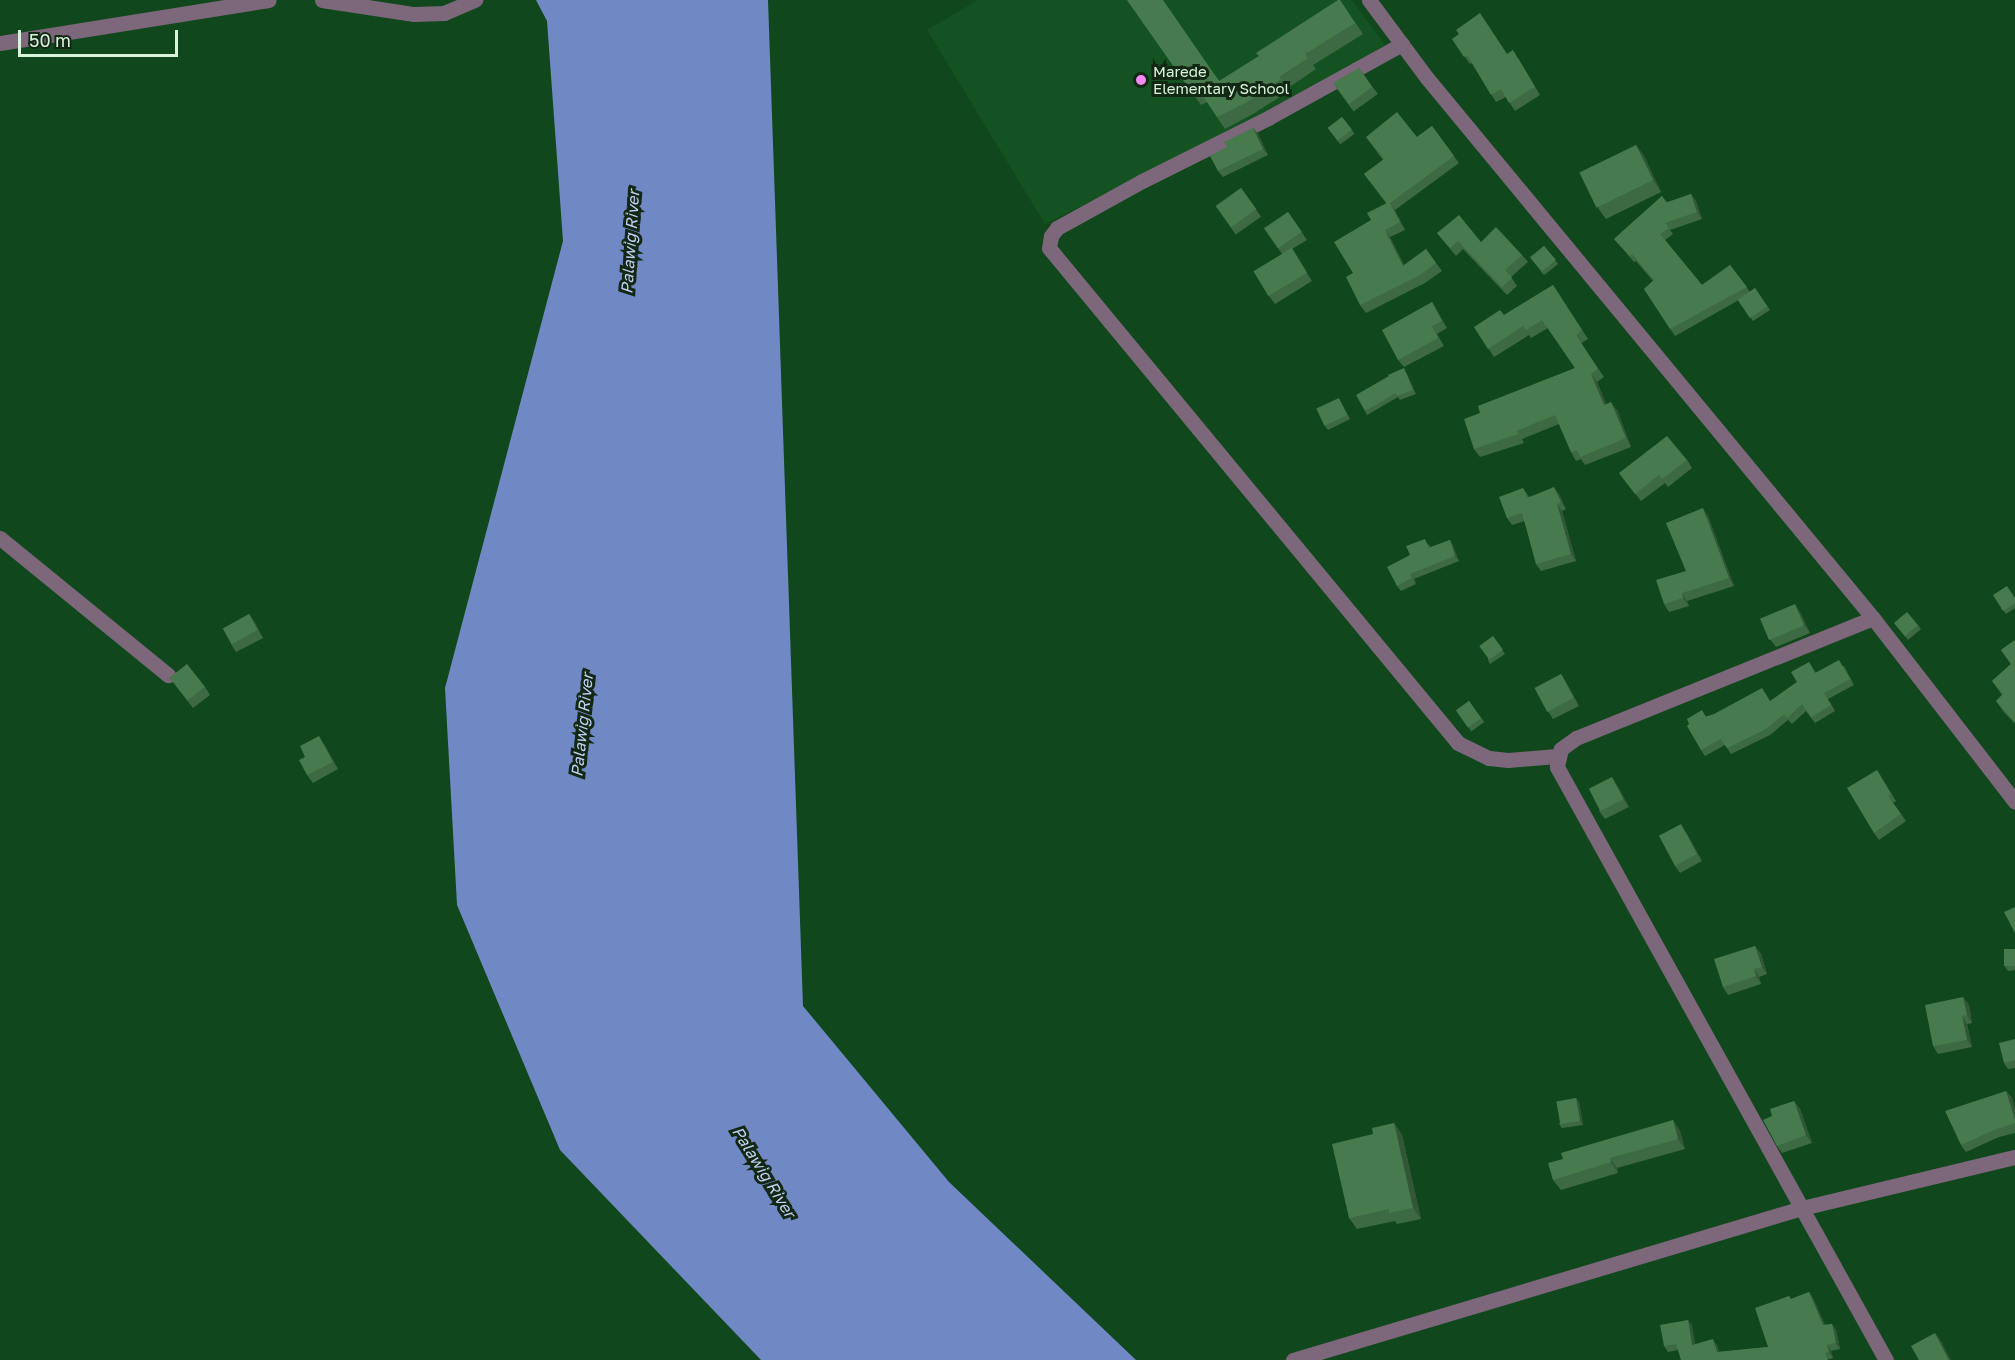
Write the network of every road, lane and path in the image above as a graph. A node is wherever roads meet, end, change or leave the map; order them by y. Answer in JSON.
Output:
{"nodes":[{"id":1,"x":269,"y":0,"type":"edge"},
{"id":2,"x":322,"y":0,"type":"edge"},
{"id":3,"x":476,"y":0,"type":"edge"},
{"id":4,"x":1370,"y":0,"type":"edge"},
{"id":5,"x":0,"y":43,"type":"edge"},
{"id":6,"x":1402,"y":44,"type":"junction"},
{"id":7,"x":0,"y":538,"type":"edge"},
{"id":8,"x":1873,"y":618,"type":"junction"},
{"id":9,"x":168,"y":675,"type":"edge"},
{"id":10,"x":1557,"y":756,"type":"junction"},
{"id":11,"x":2014,"y":800,"type":"edge"},
{"id":12,"x":2015,"y":1156,"type":"edge"},
{"id":13,"x":1802,"y":1208,"type":"junction"},
{"id":14,"x":1293,"y":1360,"type":"edge"},
{"id":15,"x":1886,"y":1360,"type":"edge"}],
"edges":[{"from":1,"to":5,"type":"street"},
{"from":2,"to":3,"type":"street"},
{"from":4,"to":6,"type":"street"},
{"from":6,"to":8,"type":"street"},
{"from":6,"to":10,"type":"street"},
{"from":7,"to":9,"type":"street"},
{"from":8,"to":10,"type":"street"},
{"from":8,"to":11,"type":"street"},
{"from":10,"to":13,"type":"street"},
{"from":12,"to":13,"type":"street"},
{"from":13,"to":14,"type":"street"},
{"from":13,"to":15,"type":"street"}]}
